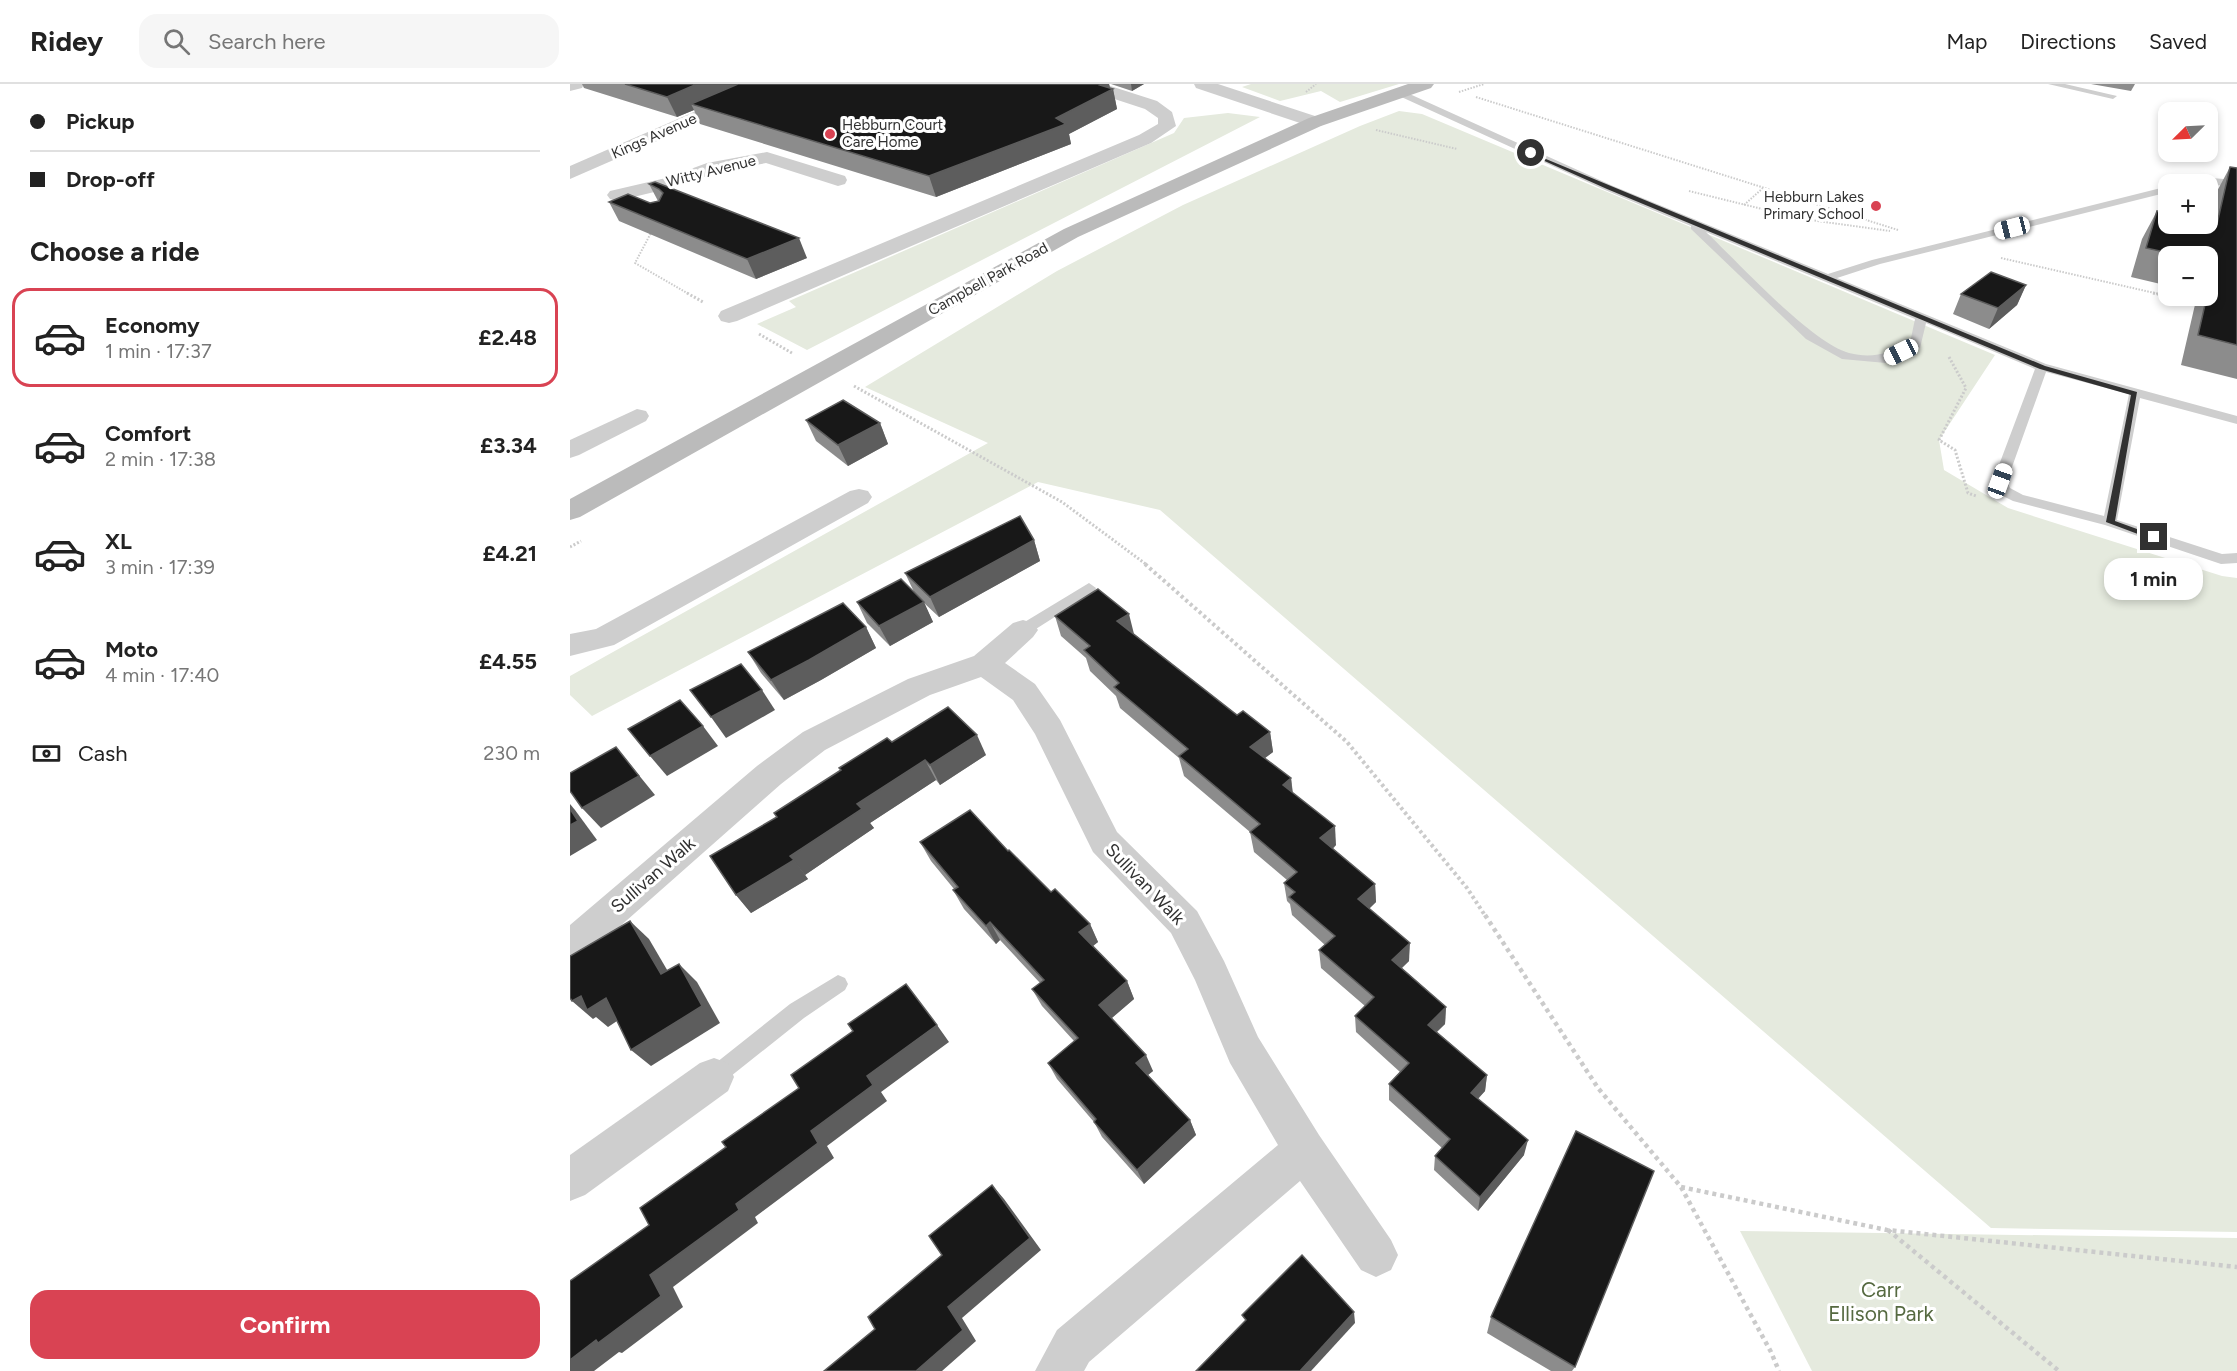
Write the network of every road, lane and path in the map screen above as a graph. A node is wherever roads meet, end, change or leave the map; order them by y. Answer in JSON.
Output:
{"nodes":[{"id":1,"x":576,"y":84,"type":"edge"},
{"id":2,"x":772,"y":84,"type":"edge"},
{"id":3,"x":1087,"y":84,"type":"edge"},
{"id":4,"x":1202,"y":84,"type":"edge"},
{"id":5,"x":1425,"y":84,"type":"edge"},
{"id":6,"x":2052,"y":84,"type":"edge"},
{"id":7,"x":570,"y":86,"type":"edge"},
{"id":8,"x":1458,"y":92,"type":"dead end"},
{"id":9,"x":1400,"y":93,"type":"junction"},
{"id":10,"x":2114,"y":96,"type":"dead end"},
{"id":11,"x":1315,"y":122,"type":"junction"},
{"id":12,"x":570,"y":174,"type":"edge"},
{"id":13,"x":838,"y":180,"type":"dead end"},
{"id":14,"x":2218,"y":182,"type":"edge"},
{"id":15,"x":2237,"y":183,"type":"edge"},
{"id":16,"x":1762,"y":188,"type":"junction"},
{"id":17,"x":1688,"y":191,"type":"dead end"},
{"id":18,"x":2158,"y":192,"type":"edge"},
{"id":19,"x":617,"y":195,"type":"junction"},
{"id":20,"x":1743,"y":205,"type":"junction"},
{"id":21,"x":661,"y":214,"type":"joint"},
{"id":22,"x":1689,"y":221,"type":"junction"},
{"id":23,"x":1944,"y":245,"type":"junction"},
{"id":24,"x":1828,"y":278,"type":"junction"},
{"id":25,"x":2158,"y":295,"type":"edge"},
{"id":26,"x":729,"y":316,"type":"junction"},
{"id":27,"x":1920,"y":316,"type":"junction"},
{"id":28,"x":2042,"y":367,"type":"junction"},
{"id":29,"x":824,"y":370,"type":"junction"},
{"id":30,"x":2135,"y":393,"type":"junction"},
{"id":31,"x":637,"y":416,"type":"dead end"},
{"id":32,"x":2237,"y":420,"type":"edge"},
{"id":33,"x":570,"y":450,"type":"edge"},
{"id":34,"x":860,"y":497,"type":"dead end"},
{"id":35,"x":570,"y":511,"type":"edge"},
{"id":36,"x":2110,"y":522,"type":"junction"},
{"id":37,"x":2237,"y":558,"type":"edge"},
{"id":38,"x":1089,"y":588,"type":"dead end"},
{"id":39,"x":1023,"y":630,"type":"joint"},
{"id":40,"x":570,"y":645,"type":"edge"},
{"id":41,"x":985,"y":664,"type":"junction"},
{"id":42,"x":570,"y":947,"type":"edge"},
{"id":43,"x":838,"y":984,"type":"dead end"},
{"id":44,"x":714,"y":1077,"type":"joint"},
{"id":45,"x":1304,"y":1150,"type":"junction"},
{"id":46,"x":570,"y":1180,"type":"edge"},
{"id":47,"x":1681,"y":1187,"type":"junction"},
{"id":48,"x":1887,"y":1230,"type":"junction"},
{"id":49,"x":1376,"y":1255,"type":"dead end"},
{"id":50,"x":2237,"y":1267,"type":"edge"},
{"id":51,"x":1058,"y":1371,"type":"edge"},
{"id":52,"x":1779,"y":1371,"type":"edge"},
{"id":53,"x":2059,"y":1371,"type":"edge"}],
"edges":[{"from":1,"to":7,"type":"street"},
{"from":2,"to":12,"type":"street","name":"Kings Avenue"},
{"from":3,"to":26,"type":"street"},
{"from":4,"to":11,"type":"street"},
{"from":5,"to":9,"type":"street","name":"Campbell Park Road"},
{"from":6,"to":10,"type":"lane"},
{"from":8,"to":16,"type":"path"},
{"from":9,"to":11,"type":"street","name":"Campbell Park Road"},
{"from":9,"to":22,"type":"lane"},
{"from":11,"to":29,"type":"street","name":"Campbell Park Road"},
{"from":12,"to":19,"type":"street","name":"Witty Avenue"},
{"from":13,"to":19,"type":"street","name":"Witty Avenue"},
{"from":14,"to":15,"type":"lane"},
{"from":16,"to":20,"type":"path"},
{"from":16,"to":20,"type":"path"},
{"from":17,"to":20,"type":"path"},
{"from":18,"to":23,"type":"lane"},
{"from":19,"to":21,"type":"street","name":"Witty Avenue"},
{"from":21,"to":26,"type":"path"},
{"from":22,"to":24,"type":"lane"},
{"from":22,"to":27,"type":"lane"},
{"from":23,"to":24,"type":"lane"},
{"from":23,"to":25,"type":"path"},
{"from":24,"to":27,"type":"lane"},
{"from":26,"to":29,"type":"path"},
{"from":27,"to":28,"type":"lane"},
{"from":28,"to":30,"type":"lane"},
{"from":28,"to":36,"type":"lane"},
{"from":29,"to":35,"type":"street","name":"Campbell Park Road"},
{"from":29,"to":47,"type":"path"},
{"from":30,"to":32,"type":"lane"},
{"from":30,"to":36,"type":"lane"},
{"from":31,"to":33,"type":"street"},
{"from":34,"to":40,"type":"street"},
{"from":36,"to":37,"type":"lane"},
{"from":38,"to":39,"type":"lane"},
{"from":39,"to":41,"type":"street","name":"Sullivan Walk"},
{"from":41,"to":42,"type":"street","name":"Sullivan Walk"},
{"from":41,"to":45,"type":"street","name":"Sullivan Walk"},
{"from":43,"to":44,"type":"lane"},
{"from":44,"to":46,"type":"street"},
{"from":45,"to":49,"type":"street","name":"Sullivan Walk"},
{"from":45,"to":51,"type":"street"},
{"from":47,"to":48,"type":"path"},
{"from":47,"to":52,"type":"path"},
{"from":48,"to":50,"type":"path"},
{"from":48,"to":53,"type":"path"}]}
